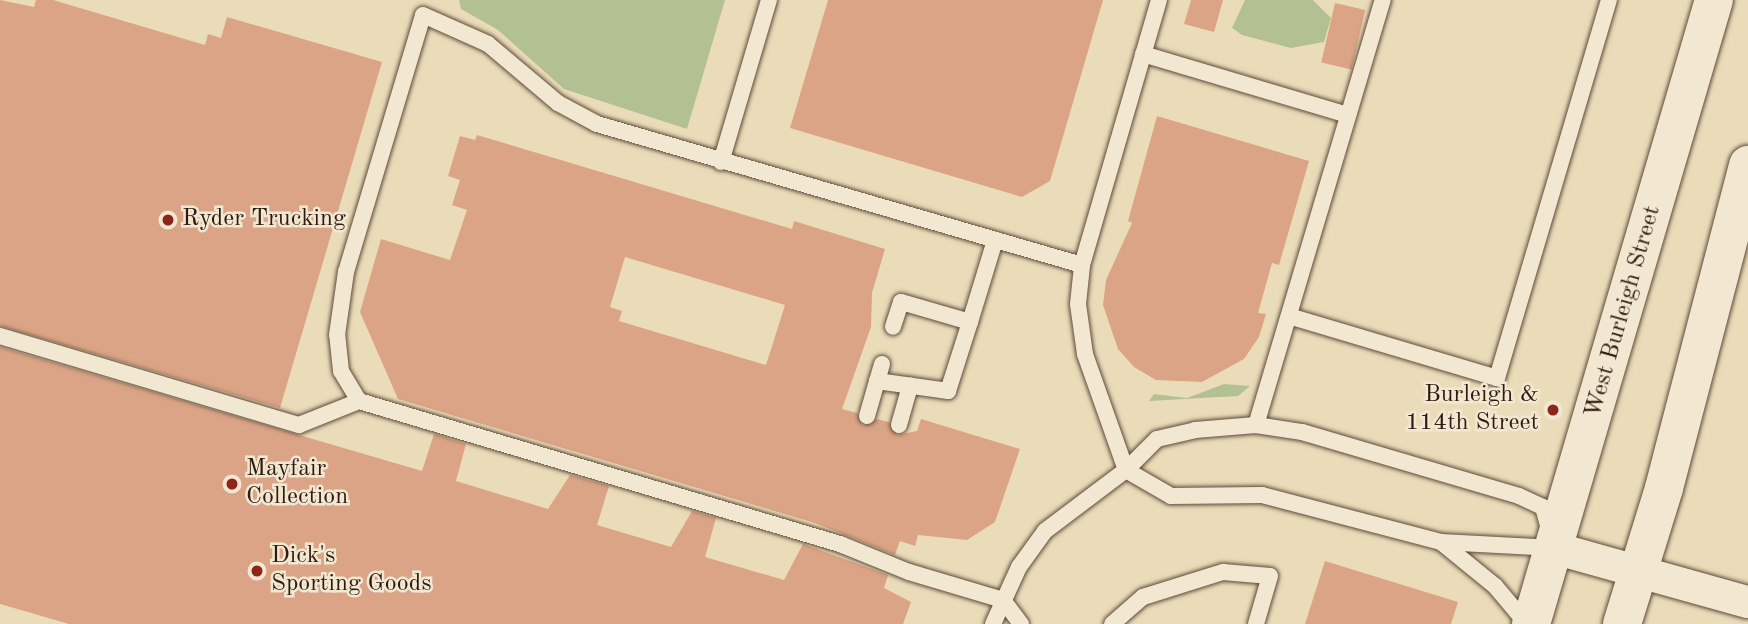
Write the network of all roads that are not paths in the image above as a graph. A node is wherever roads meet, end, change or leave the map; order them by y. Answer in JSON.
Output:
{"nodes":[{"id":1,"x":769,"y":0,"type":"edge"},
{"id":2,"x":1159,"y":0,"type":"edge"},
{"id":3,"x":1383,"y":0,"type":"edge"},
{"id":4,"x":1609,"y":0,"type":"edge"},
{"id":5,"x":1714,"y":0,"type":"edge"},
{"id":6,"x":425,"y":7,"type":"edge"},
{"id":7,"x":1143,"y":54,"type":"junction"},
{"id":8,"x":1348,"y":115,"type":"junction"},
{"id":9,"x":721,"y":162,"type":"junction"},
{"id":10,"x":1748,"y":165,"type":"edge"},
{"id":11,"x":995,"y":240,"type":"junction"},
{"id":12,"x":1082,"y":265,"type":"junction"},
{"id":13,"x":1289,"y":316,"type":"junction"},
{"id":14,"x":970,"y":322,"type":"junction"},
{"id":15,"x":893,"y":327,"type":"dead end"},
{"id":16,"x":0,"y":336,"type":"edge"},
{"id":17,"x":882,"y":364,"type":"dead end"},
{"id":18,"x":877,"y":381,"type":"junction"},
{"id":19,"x":910,"y":386,"type":"junction"},
{"id":20,"x":359,"y":401,"type":"junction"},
{"id":21,"x":867,"y":416,"type":"dead end"},
{"id":22,"x":899,"y":425,"type":"dead end"},
{"id":23,"x":1256,"y":425,"type":"junction"},
{"id":24,"x":1126,"y":470,"type":"junction"},
{"id":25,"x":1441,"y":542,"type":"junction"},
{"id":26,"x":1554,"y":548,"type":"junction"},
{"id":27,"x":1638,"y":573,"type":"junction"},
{"id":28,"x":1003,"y":600,"type":"junction"},
{"id":29,"x":1748,"y":602,"type":"edge"},
{"id":30,"x":993,"y":624,"type":"edge"},
{"id":31,"x":1021,"y":624,"type":"edge"},
{"id":32,"x":1112,"y":624,"type":"edge"},
{"id":33,"x":1256,"y":624,"type":"edge"},
{"id":34,"x":1530,"y":624,"type":"edge"},
{"id":35,"x":1622,"y":624,"type":"edge"}],
"edges":[{"from":1,"to":9,"type":"lane"},
{"from":2,"to":7,"type":"lane"},
{"from":3,"to":8,"type":"lane"},
{"from":4,"to":13,"type":"lane"},
{"from":5,"to":26,"type":"main road","name":"West Burleigh Street"},
{"from":6,"to":9,"type":"lane"},
{"from":6,"to":20,"type":"lane"},
{"from":7,"to":8,"type":"lane"},
{"from":7,"to":12,"type":"lane"},
{"from":8,"to":13,"type":"lane"},
{"from":9,"to":11,"type":"lane"},
{"from":10,"to":27,"type":"main road"},
{"from":11,"to":12,"type":"lane"},
{"from":11,"to":14,"type":"lane"},
{"from":12,"to":24,"type":"lane"},
{"from":13,"to":23,"type":"lane"},
{"from":14,"to":15,"type":"lane"},
{"from":14,"to":19,"type":"lane"},
{"from":16,"to":20,"type":"lane"},
{"from":17,"to":18,"type":"lane"},
{"from":18,"to":19,"type":"lane"},
{"from":18,"to":21,"type":"lane"},
{"from":19,"to":22,"type":"lane"},
{"from":20,"to":28,"type":"lane"},
{"from":23,"to":24,"type":"lane"},
{"from":23,"to":26,"type":"lane"},
{"from":24,"to":25,"type":"lane"},
{"from":24,"to":28,"type":"lane"},
{"from":25,"to":26,"type":"lane"},
{"from":25,"to":34,"type":"lane"},
{"from":26,"to":27,"type":"street"},
{"from":26,"to":34,"type":"main road","name":"West Burleigh Street"},
{"from":27,"to":29,"type":"street"},
{"from":27,"to":35,"type":"main road"},
{"from":28,"to":30,"type":"lane"},
{"from":28,"to":31,"type":"lane"},
{"from":32,"to":33,"type":"lane"}]}
